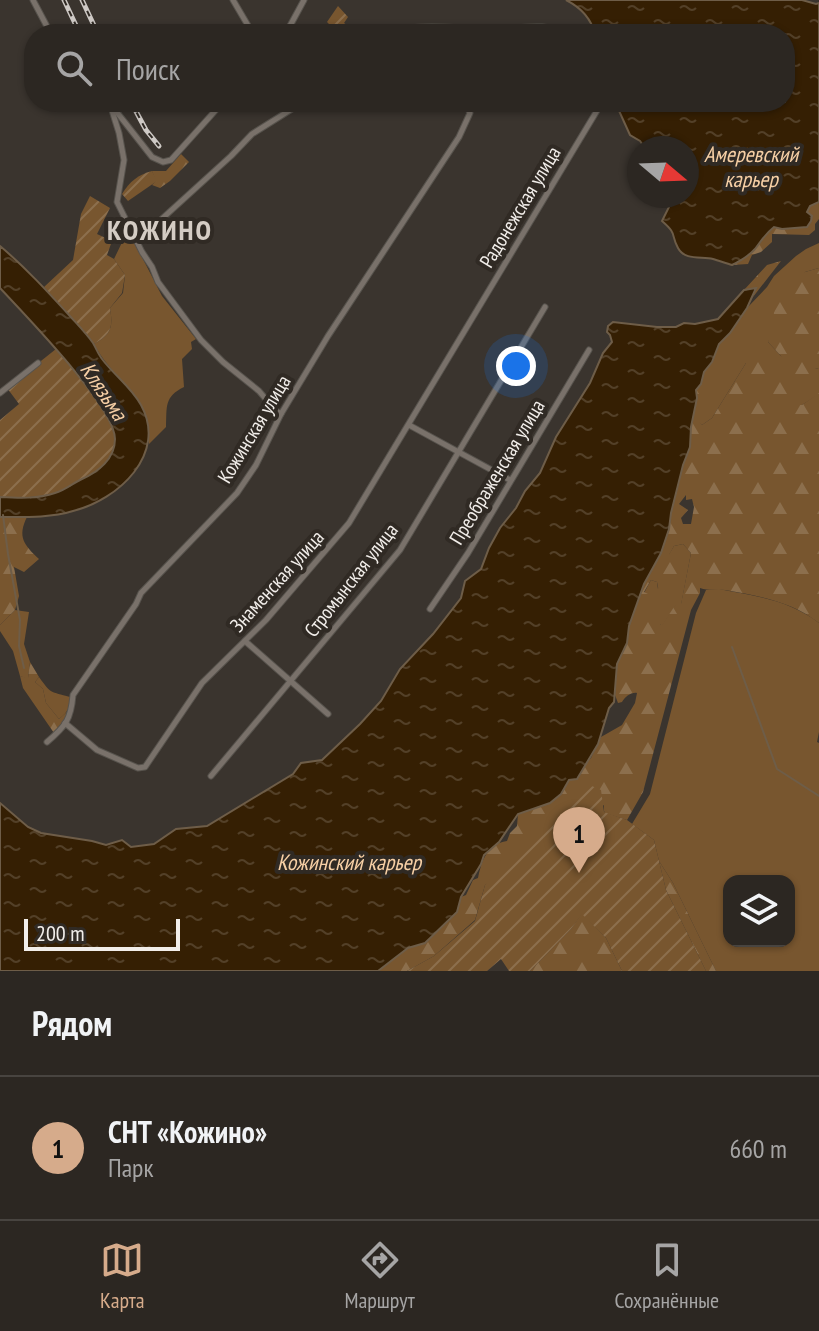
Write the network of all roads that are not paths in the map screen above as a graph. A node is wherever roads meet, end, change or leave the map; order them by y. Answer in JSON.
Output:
{"nodes":[{"id":1,"x":33,"y":0,"type":"edge"},
{"id":2,"x":233,"y":0,"type":"edge"},
{"id":3,"x":304,"y":0,"type":"edge"},
{"id":4,"x":46,"y":24,"type":"edge"},
{"id":5,"x":247,"y":24,"type":"edge"},
{"id":6,"x":291,"y":24,"type":"edge"},
{"id":7,"x":112,"y":112,"type":"edge"},
{"id":8,"x":116,"y":112,"type":"edge"},
{"id":9,"x":214,"y":112,"type":"edge"},
{"id":10,"x":287,"y":112,"type":"edge"},
{"id":11,"x":470,"y":112,"type":"edge"},
{"id":12,"x":595,"y":112,"type":"edge"},
{"id":13,"x":132,"y":234,"type":"junction"},
{"id":14,"x":545,"y":307,"type":"dead end"},
{"id":15,"x":468,"y":326,"type":"joint"},
{"id":16,"x":589,"y":350,"type":"dead end"},
{"id":17,"x":38,"y":363,"type":"dead end"},
{"id":18,"x":0,"y":393,"type":"edge"},
{"id":19,"x":281,"y":414,"type":"junction"},
{"id":20,"x":409,"y":425,"type":"junction"},
{"id":21,"x":458,"y":453,"type":"junction"},
{"id":22,"x":510,"y":480,"type":"junction"},
{"id":23,"x":430,"y":609,"type":"dead end"},
{"id":24,"x":245,"y":641,"type":"junction"},
{"id":25,"x":290,"y":681,"type":"junction"},
{"id":26,"x":328,"y":714,"type":"dead end"},
{"id":27,"x":65,"y":723,"type":"junction"},
{"id":28,"x":47,"y":742,"type":"dead end"},
{"id":29,"x":211,"y":776,"type":"dead end"}],
"edges":[{"from":1,"to":4,"type":"street"},
{"from":2,"to":5,"type":"street"},
{"from":3,"to":6,"type":"street"},
{"from":7,"to":13,"type":"street"},
{"from":8,"to":9,"type":"street"},
{"from":10,"to":13,"type":"street"},
{"from":11,"to":19,"type":"street","name":"Кожинская улица"},
{"from":12,"to":15,"type":"street","name":"Радонежская улица"},
{"from":13,"to":19,"type":"street"},
{"from":14,"to":21,"type":"street","name":"Стромынская улица"},
{"from":15,"to":20,"type":"street","name":"Знаменская улица"},
{"from":16,"to":22,"type":"street","name":"Преображенская улица"},
{"from":17,"to":18,"type":"street"},
{"from":19,"to":27,"type":"street","name":"Кожинская улица"},
{"from":20,"to":21,"type":"street"},
{"from":20,"to":24,"type":"street","name":"Знаменская улица"},
{"from":21,"to":22,"type":"street"},
{"from":21,"to":25,"type":"street","name":"Стромынская улица"},
{"from":22,"to":23,"type":"street","name":"Преображенская улица"},
{"from":24,"to":25,"type":"street"},
{"from":24,"to":27,"type":"street","name":"Знаменская улица"},
{"from":25,"to":26,"type":"street"},
{"from":25,"to":29,"type":"street","name":"Стромынская улица"},
{"from":27,"to":28,"type":"street","name":"Кожинская улица"}]}
